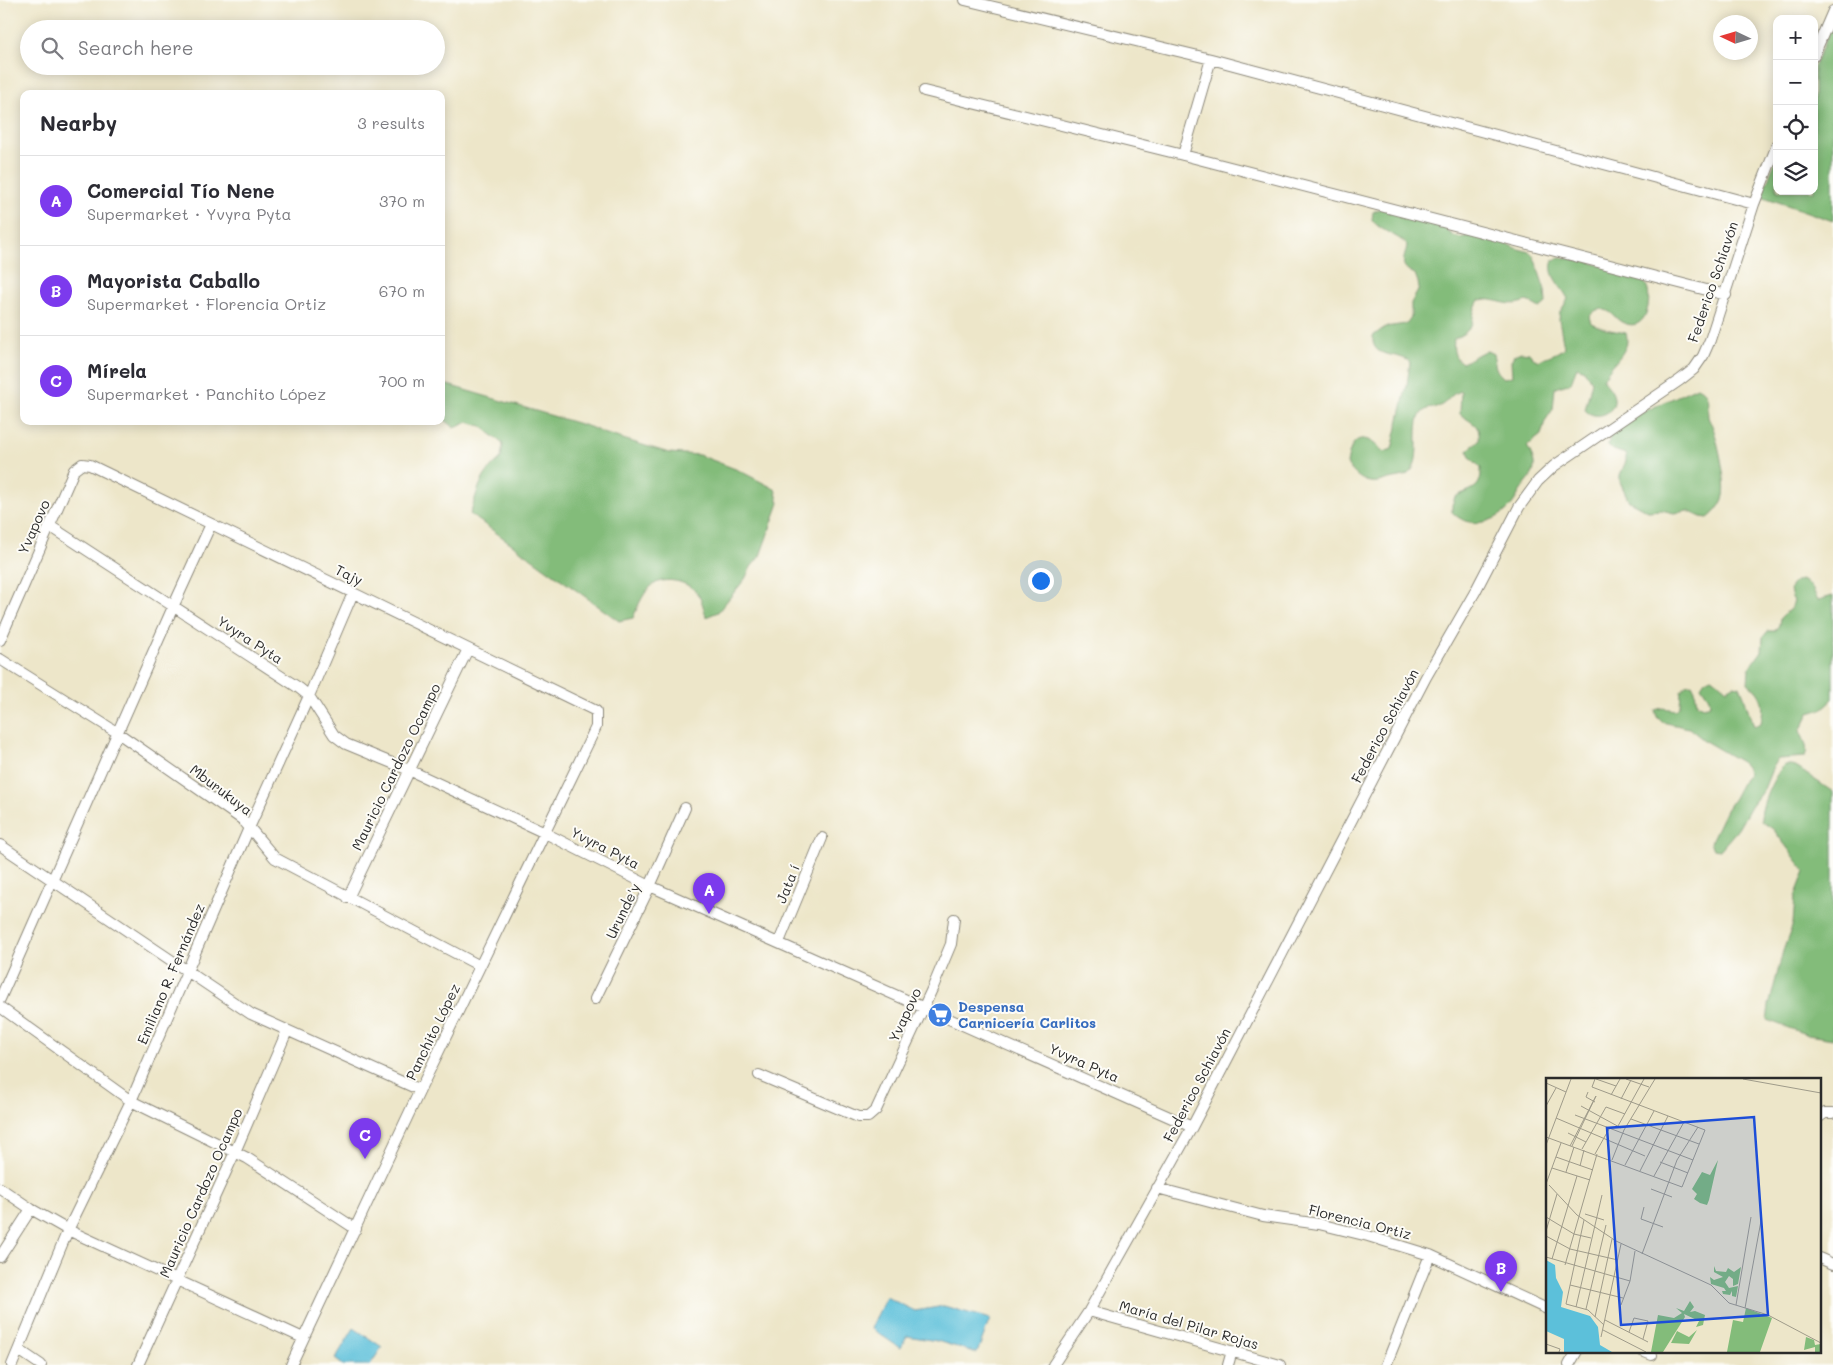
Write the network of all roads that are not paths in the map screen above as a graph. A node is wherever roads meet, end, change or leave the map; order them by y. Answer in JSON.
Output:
{"nodes":[{"id":1,"x":965,"y":0,"type":"edge"},
{"id":2,"x":1833,"y":11,"type":"edge"},
{"id":3,"x":1818,"y":46,"type":"edge"},
{"id":4,"x":1211,"y":60,"type":"junction"},
{"id":5,"x":924,"y":91,"type":"dead end"},
{"id":6,"x":1775,"y":150,"type":"edge"},
{"id":7,"x":1183,"y":155,"type":"junction"},
{"id":8,"x":1754,"y":204,"type":"junction"},
{"id":9,"x":1726,"y":295,"type":"junction"},
{"id":10,"x":90,"y":464,"type":"joint"},
{"id":11,"x":211,"y":524,"type":"junction"},
{"id":12,"x":50,"y":526,"type":"junction"},
{"id":13,"x":353,"y":593,"type":"junction"},
{"id":14,"x":173,"y":606,"type":"junction"},
{"id":15,"x":0,"y":640,"type":"edge"},
{"id":16,"x":468,"y":649,"type":"junction"},
{"id":17,"x":0,"y":660,"type":"edge"},
{"id":18,"x":309,"y":696,"type":"junction"},
{"id":19,"x":596,"y":711,"type":"joint"},
{"id":20,"x":118,"y":733,"type":"junction"},
{"id":21,"x":410,"y":770,"type":"junction"},
{"id":22,"x":685,"y":808,"type":"dead end"},
{"id":23,"x":249,"y":828,"type":"junction"},
{"id":24,"x":545,"y":832,"type":"junction"},
{"id":25,"x":822,"y":838,"type":"dead end"},
{"id":26,"x":0,"y":845,"type":"edge"},
{"id":27,"x":53,"y":881,"type":"junction"},
{"id":28,"x":650,"y":886,"type":"junction"},
{"id":29,"x":348,"y":898,"type":"junction"},
{"id":30,"x":954,"y":919,"type":"dead end"},
{"id":31,"x":779,"y":942,"type":"junction"},
{"id":32,"x":480,"y":966,"type":"junction"},
{"id":33,"x":187,"y":971,"type":"junction"},
{"id":34,"x":0,"y":999,"type":"edge"},
{"id":35,"x":595,"y":999,"type":"dead end"},
{"id":36,"x":924,"y":1006,"type":"junction"},
{"id":37,"x":0,"y":1007,"type":"edge"},
{"id":38,"x":287,"y":1031,"type":"junction"},
{"id":39,"x":759,"y":1075,"type":"dead end"},
{"id":40,"x":420,"y":1090,"type":"junction"},
{"id":41,"x":131,"y":1101,"type":"junction"},
{"id":42,"x":1833,"y":1113,"type":"edge"},
{"id":43,"x":1820,"y":1116,"type":"edge"},
{"id":44,"x":1192,"y":1127,"type":"junction"},
{"id":45,"x":235,"y":1152,"type":"junction"},
{"id":46,"x":0,"y":1188,"type":"edge"},
{"id":47,"x":1157,"y":1188,"type":"junction"},
{"id":48,"x":31,"y":1209,"type":"junction"},
{"id":49,"x":356,"y":1229,"type":"junction"},
{"id":50,"x":68,"y":1230,"type":"junction"},
{"id":51,"x":1430,"y":1255,"type":"junction"},
{"id":52,"x":0,"y":1257,"type":"edge"},
{"id":53,"x":1820,"y":1258,"type":"edge"},
{"id":54,"x":1833,"y":1264,"type":"edge"},
{"id":55,"x":176,"y":1280,"type":"junction"},
{"id":56,"x":1546,"y":1309,"type":"edge"},
{"id":57,"x":1090,"y":1311,"type":"junction"},
{"id":58,"x":303,"y":1338,"type":"junction"},
{"id":59,"x":19,"y":1350,"type":"junction"},
{"id":60,"x":1232,"y":1351,"type":"junction"},
{"id":61,"x":1576,"y":1352,"type":"edge"},
{"id":62,"x":12,"y":1365,"type":"edge"},
{"id":63,"x":41,"y":1365,"type":"edge"},
{"id":64,"x":138,"y":1365,"type":"edge"},
{"id":65,"x":291,"y":1365,"type":"edge"},
{"id":66,"x":1053,"y":1365,"type":"edge"},
{"id":67,"x":1228,"y":1365,"type":"edge"},
{"id":68,"x":1280,"y":1365,"type":"edge"},
{"id":69,"x":1386,"y":1365,"type":"edge"},
{"id":70,"x":1569,"y":1365,"type":"edge"}],
"edges":[{"from":1,"to":4,"type":"street"},
{"from":2,"to":3,"type":"street"},
{"from":4,"to":7,"type":"street"},
{"from":4,"to":8,"type":"street"},
{"from":5,"to":7,"type":"street"},
{"from":6,"to":8,"type":"street","name":"Federico Schiavón"},
{"from":7,"to":9,"type":"street"},
{"from":8,"to":9,"type":"street","name":"Federico Schiavón"},
{"from":9,"to":44,"type":"street","name":"Federico Schiavón"},
{"from":10,"to":11,"type":"street","name":"Tajy"},
{"from":10,"to":12,"type":"street","name":"Yvapovo"},
{"from":11,"to":13,"type":"street","name":"Tajy"},
{"from":11,"to":14,"type":"street"},
{"from":12,"to":14,"type":"street","name":"Yvyra Pyta"},
{"from":12,"to":15,"type":"street","name":"Yvapovo"},
{"from":13,"to":16,"type":"street","name":"Tajy"},
{"from":13,"to":18,"type":"street","name":"Emiliano R. Fernández"},
{"from":14,"to":18,"type":"street","name":"Yvyra Pyta"},
{"from":14,"to":20,"type":"street"},
{"from":16,"to":19,"type":"street","name":"Tajy"},
{"from":16,"to":21,"type":"street","name":"Mauricio Cardozo Ocampo"},
{"from":17,"to":20,"type":"street","name":"Mburukuya"},
{"from":18,"to":21,"type":"street","name":"Yvyra Pyta"},
{"from":18,"to":23,"type":"street","name":"Emiliano R. Fernández"},
{"from":19,"to":24,"type":"street","name":"Panchito López"},
{"from":20,"to":23,"type":"street","name":"Mburukuya"},
{"from":20,"to":27,"type":"street"},
{"from":21,"to":24,"type":"street","name":"Yvyra Pyta"},
{"from":21,"to":29,"type":"street","name":"Mauricio Cardozo Ocampo"},
{"from":22,"to":28,"type":"street","name":"Urunde'y"},
{"from":23,"to":29,"type":"street","name":"Mburukuya"},
{"from":23,"to":33,"type":"street","name":"Emiliano R. Fernández"},
{"from":24,"to":28,"type":"street","name":"Yvyra Pyta"},
{"from":24,"to":32,"type":"street","name":"Panchito López"},
{"from":25,"to":31,"type":"street","name":"Jata í"},
{"from":26,"to":27,"type":"street"},
{"from":27,"to":33,"type":"street"},
{"from":27,"to":34,"type":"street"},
{"from":28,"to":31,"type":"street","name":"Yvyra Pyta"},
{"from":28,"to":35,"type":"street","name":"Urunde'y"},
{"from":29,"to":32,"type":"street","name":"Mburukuya"},
{"from":30,"to":36,"type":"street","name":"Yvapovo"},
{"from":31,"to":36,"type":"street","name":"Yvyra Pyta"},
{"from":32,"to":40,"type":"street","name":"Panchito López"},
{"from":33,"to":38,"type":"street"},
{"from":33,"to":41,"type":"street","name":"Emiliano R. Fernández"},
{"from":36,"to":39,"type":"street","name":"Yvapovo"},
{"from":36,"to":44,"type":"street","name":"Yvyra Pyta"},
{"from":37,"to":41,"type":"street"},
{"from":38,"to":40,"type":"street"},
{"from":38,"to":45,"type":"street","name":"Mauricio Cardozo Ocampo"},
{"from":40,"to":49,"type":"street","name":"Panchito López"},
{"from":41,"to":45,"type":"street"},
{"from":41,"to":50,"type":"street","name":"Emiliano R. Fernández"},
{"from":42,"to":43,"type":"street"},
{"from":44,"to":47,"type":"street","name":"Federico Schiavón"},
{"from":45,"to":49,"type":"street"},
{"from":45,"to":55,"type":"street","name":"Mauricio Cardozo Ocampo"},
{"from":46,"to":48,"type":"street"},
{"from":47,"to":51,"type":"street","name":"Florencia Ortiz"},
{"from":47,"to":57,"type":"street","name":"Federico Schiavón"},
{"from":48,"to":50,"type":"street"},
{"from":48,"to":52,"type":"street"},
{"from":49,"to":58,"type":"street","name":"Panchito López"},
{"from":50,"to":55,"type":"street"},
{"from":50,"to":59,"type":"street","name":"Emiliano R. Fernández"},
{"from":51,"to":56,"type":"street","name":"Florencia Ortiz"},
{"from":51,"to":69,"type":"street"},
{"from":53,"to":54,"type":"street"},
{"from":55,"to":58,"type":"street"},
{"from":55,"to":64,"type":"street","name":"Mauricio Cardozo Ocampo"},
{"from":57,"to":60,"type":"street","name":"María del Pilar Rojas"},
{"from":57,"to":66,"type":"street","name":"Federico Schiavón"},
{"from":58,"to":65,"type":"street","name":"Panchito López"},
{"from":59,"to":62,"type":"street","name":"Emiliano R. Fernández"},
{"from":59,"to":63,"type":"street"},
{"from":60,"to":67,"type":"street"},
{"from":60,"to":68,"type":"street","name":"María del Pilar Rojas"},
{"from":61,"to":70,"type":"street"}]}
